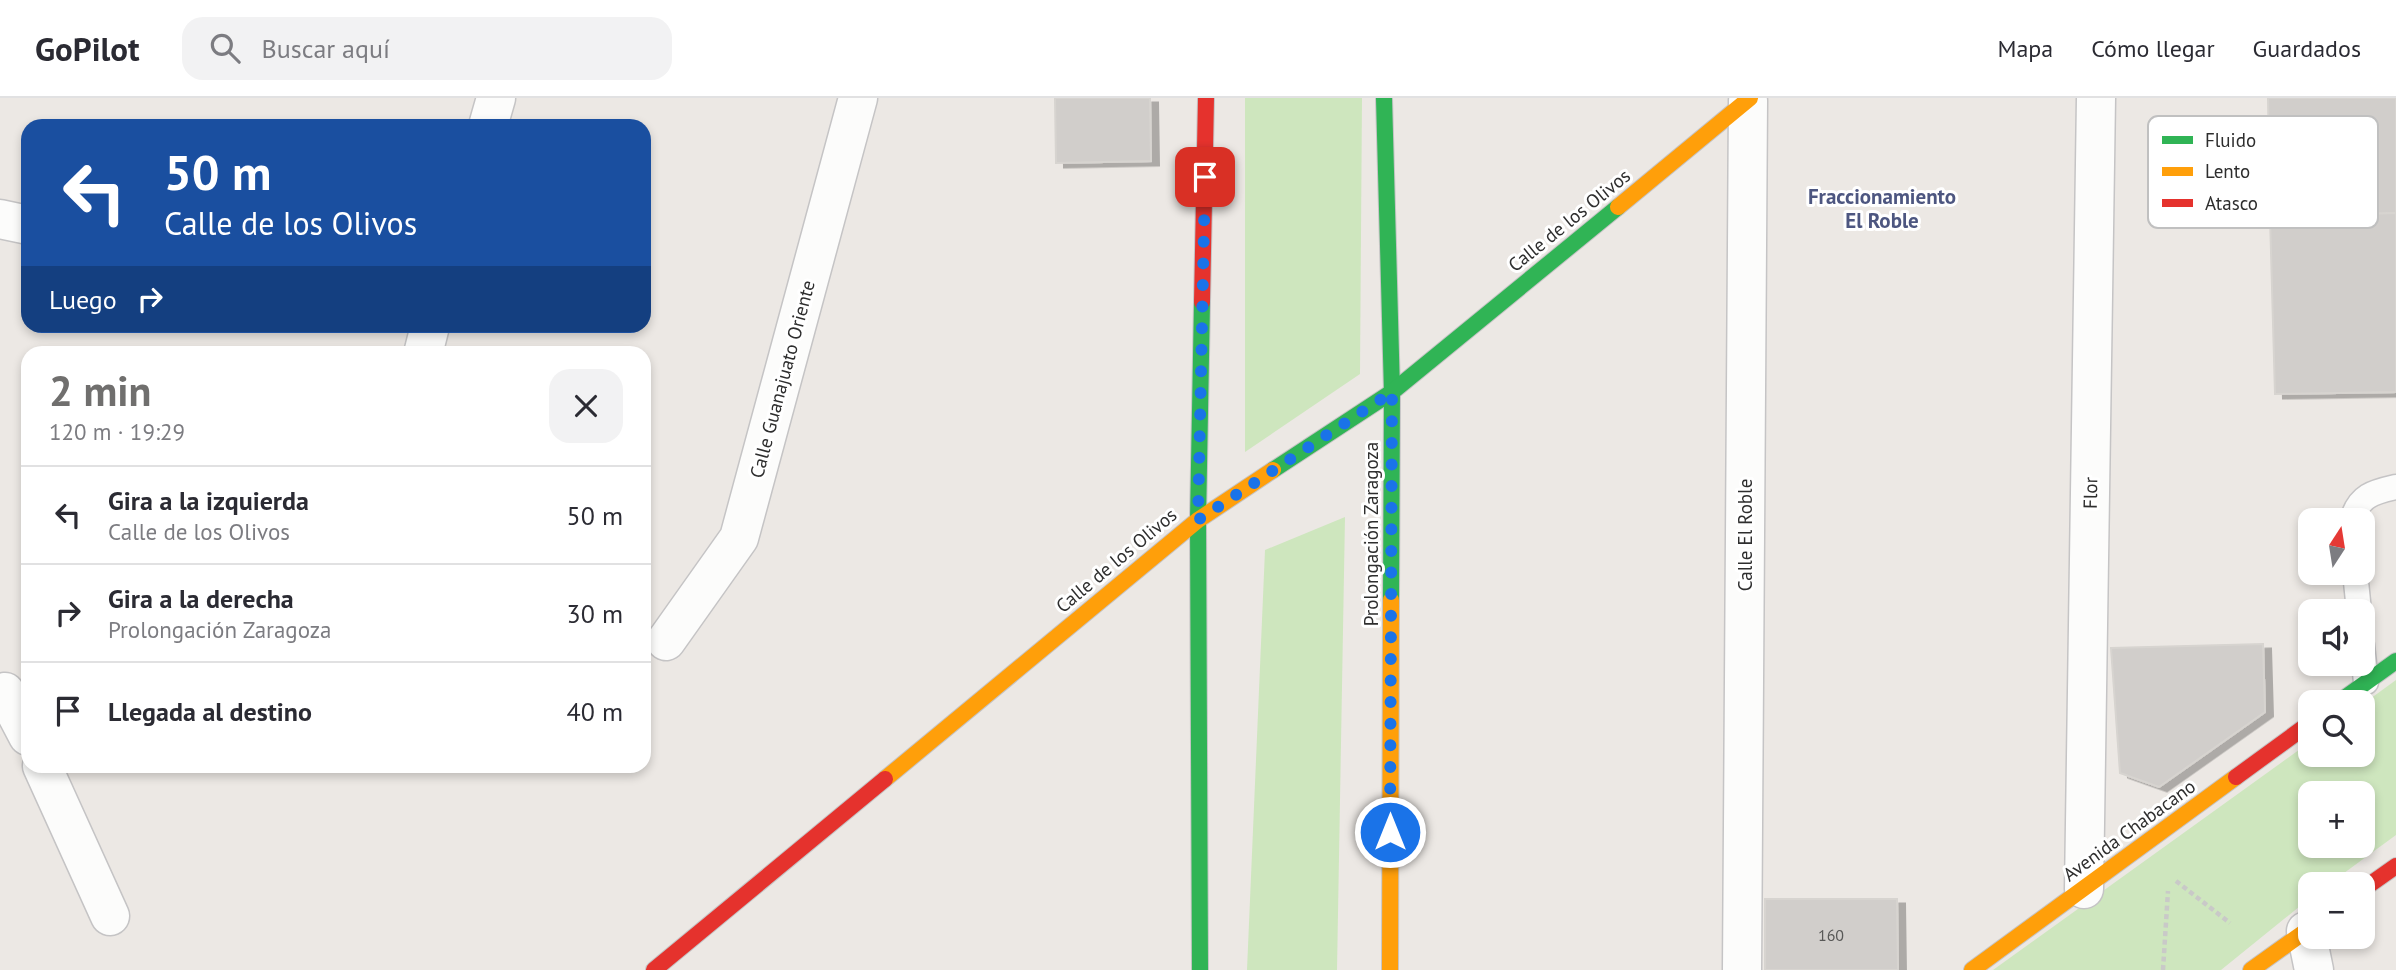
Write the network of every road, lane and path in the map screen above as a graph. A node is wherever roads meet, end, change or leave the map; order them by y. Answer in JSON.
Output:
{"nodes":[{"id":1,"x":496,"y":98,"type":"edge"},
{"id":2,"x":858,"y":98,"type":"edge"},
{"id":3,"x":1206,"y":98,"type":"edge"},
{"id":4,"x":1384,"y":98,"type":"edge"},
{"id":5,"x":2096,"y":98,"type":"edge"},
{"id":6,"x":1749,"y":99,"type":"edge"},
{"id":7,"x":490,"y":119,"type":"edge"},
{"id":8,"x":0,"y":219,"type":"edge"},
{"id":9,"x":21,"y":224,"type":"edge"},
{"id":10,"x":1392,"y":392,"type":"junction"},
{"id":11,"x":2396,"y":487,"type":"edge"},
{"id":12,"x":2358,"y":508,"type":"edge"},
{"id":13,"x":1198,"y":520,"type":"junction"},
{"id":14,"x":666,"y":641,"type":"dead end"},
{"id":15,"x":2396,"y":661,"type":"edge"},
{"id":16,"x":2365,"y":676,"type":"edge"},
{"id":17,"x":2366,"y":682,"type":"junction"},
{"id":18,"x":11,"y":689,"type":"edge"},
{"id":19,"x":2355,"y":690,"type":"edge"},
{"id":20,"x":21,"y":717,"type":"edge"},
{"id":21,"x":2298,"y":732,"type":"edge"},
{"id":22,"x":45,"y":773,"type":"edge"},
{"id":23,"x":2137,"y":850,"type":"junction"},
{"id":24,"x":2396,"y":866,"type":"edge"},
{"id":25,"x":2169,"y":875,"type":"junction"},
{"id":26,"x":2375,"y":881,"type":"edge"},
{"id":27,"x":2084,"y":889,"type":"junction"},
{"id":28,"x":110,"y":916,"type":"dead end"},
{"id":29,"x":2298,"y":936,"type":"edge"},
{"id":30,"x":2311,"y":949,"type":"edge"},
{"id":31,"x":2271,"y":956,"type":"junction"},
{"id":32,"x":654,"y":970,"type":"edge"},
{"id":33,"x":1200,"y":970,"type":"edge"},
{"id":34,"x":1390,"y":970,"type":"edge"},
{"id":35,"x":1742,"y":970,"type":"edge"},
{"id":36,"x":1972,"y":970,"type":"edge"},
{"id":37,"x":2163,"y":970,"type":"edge"},
{"id":38,"x":2251,"y":970,"type":"edge"},
{"id":39,"x":2314,"y":970,"type":"edge"}],
"edges":[{"from":1,"to":7,"type":"street"},
{"from":2,"to":14,"type":"street","name":"Calle Guanajuato Oriente"},
{"from":3,"to":13,"type":"street"},
{"from":4,"to":10,"type":"street","name":"Prolongación Zaragoza"},
{"from":5,"to":27,"type":"street","name":"Flor"},
{"from":6,"to":10,"type":"street","name":"Calle de los Olivos"},
{"from":6,"to":35,"type":"street","name":"Calle El Roble"},
{"from":8,"to":9,"type":"street"},
{"from":10,"to":13,"type":"street","name":"Calle de los Olivos"},
{"from":10,"to":34,"type":"street","name":"Prolongación Zaragoza"},
{"from":11,"to":12,"type":"lane"},
{"from":13,"to":32,"type":"street","name":"Calle de los Olivos"},
{"from":13,"to":33,"type":"street"},
{"from":15,"to":17,"type":"street"},
{"from":16,"to":17,"type":"lane"},
{"from":17,"to":19,"type":"street"},
{"from":18,"to":20,"type":"street"},
{"from":21,"to":23,"type":"street","name":"Avenida Chabacano"},
{"from":22,"to":28,"type":"street"},
{"from":23,"to":25,"type":"path"},
{"from":23,"to":27,"type":"street","name":"Avenida Chabacano"},
{"from":24,"to":26,"type":"street"},
{"from":25,"to":31,"type":"path"},
{"from":25,"to":37,"type":"path"},
{"from":27,"to":36,"type":"street","name":"Avenida Chabacano"},
{"from":29,"to":31,"type":"street"},
{"from":30,"to":39,"type":"street"},
{"from":31,"to":38,"type":"street"}]}
